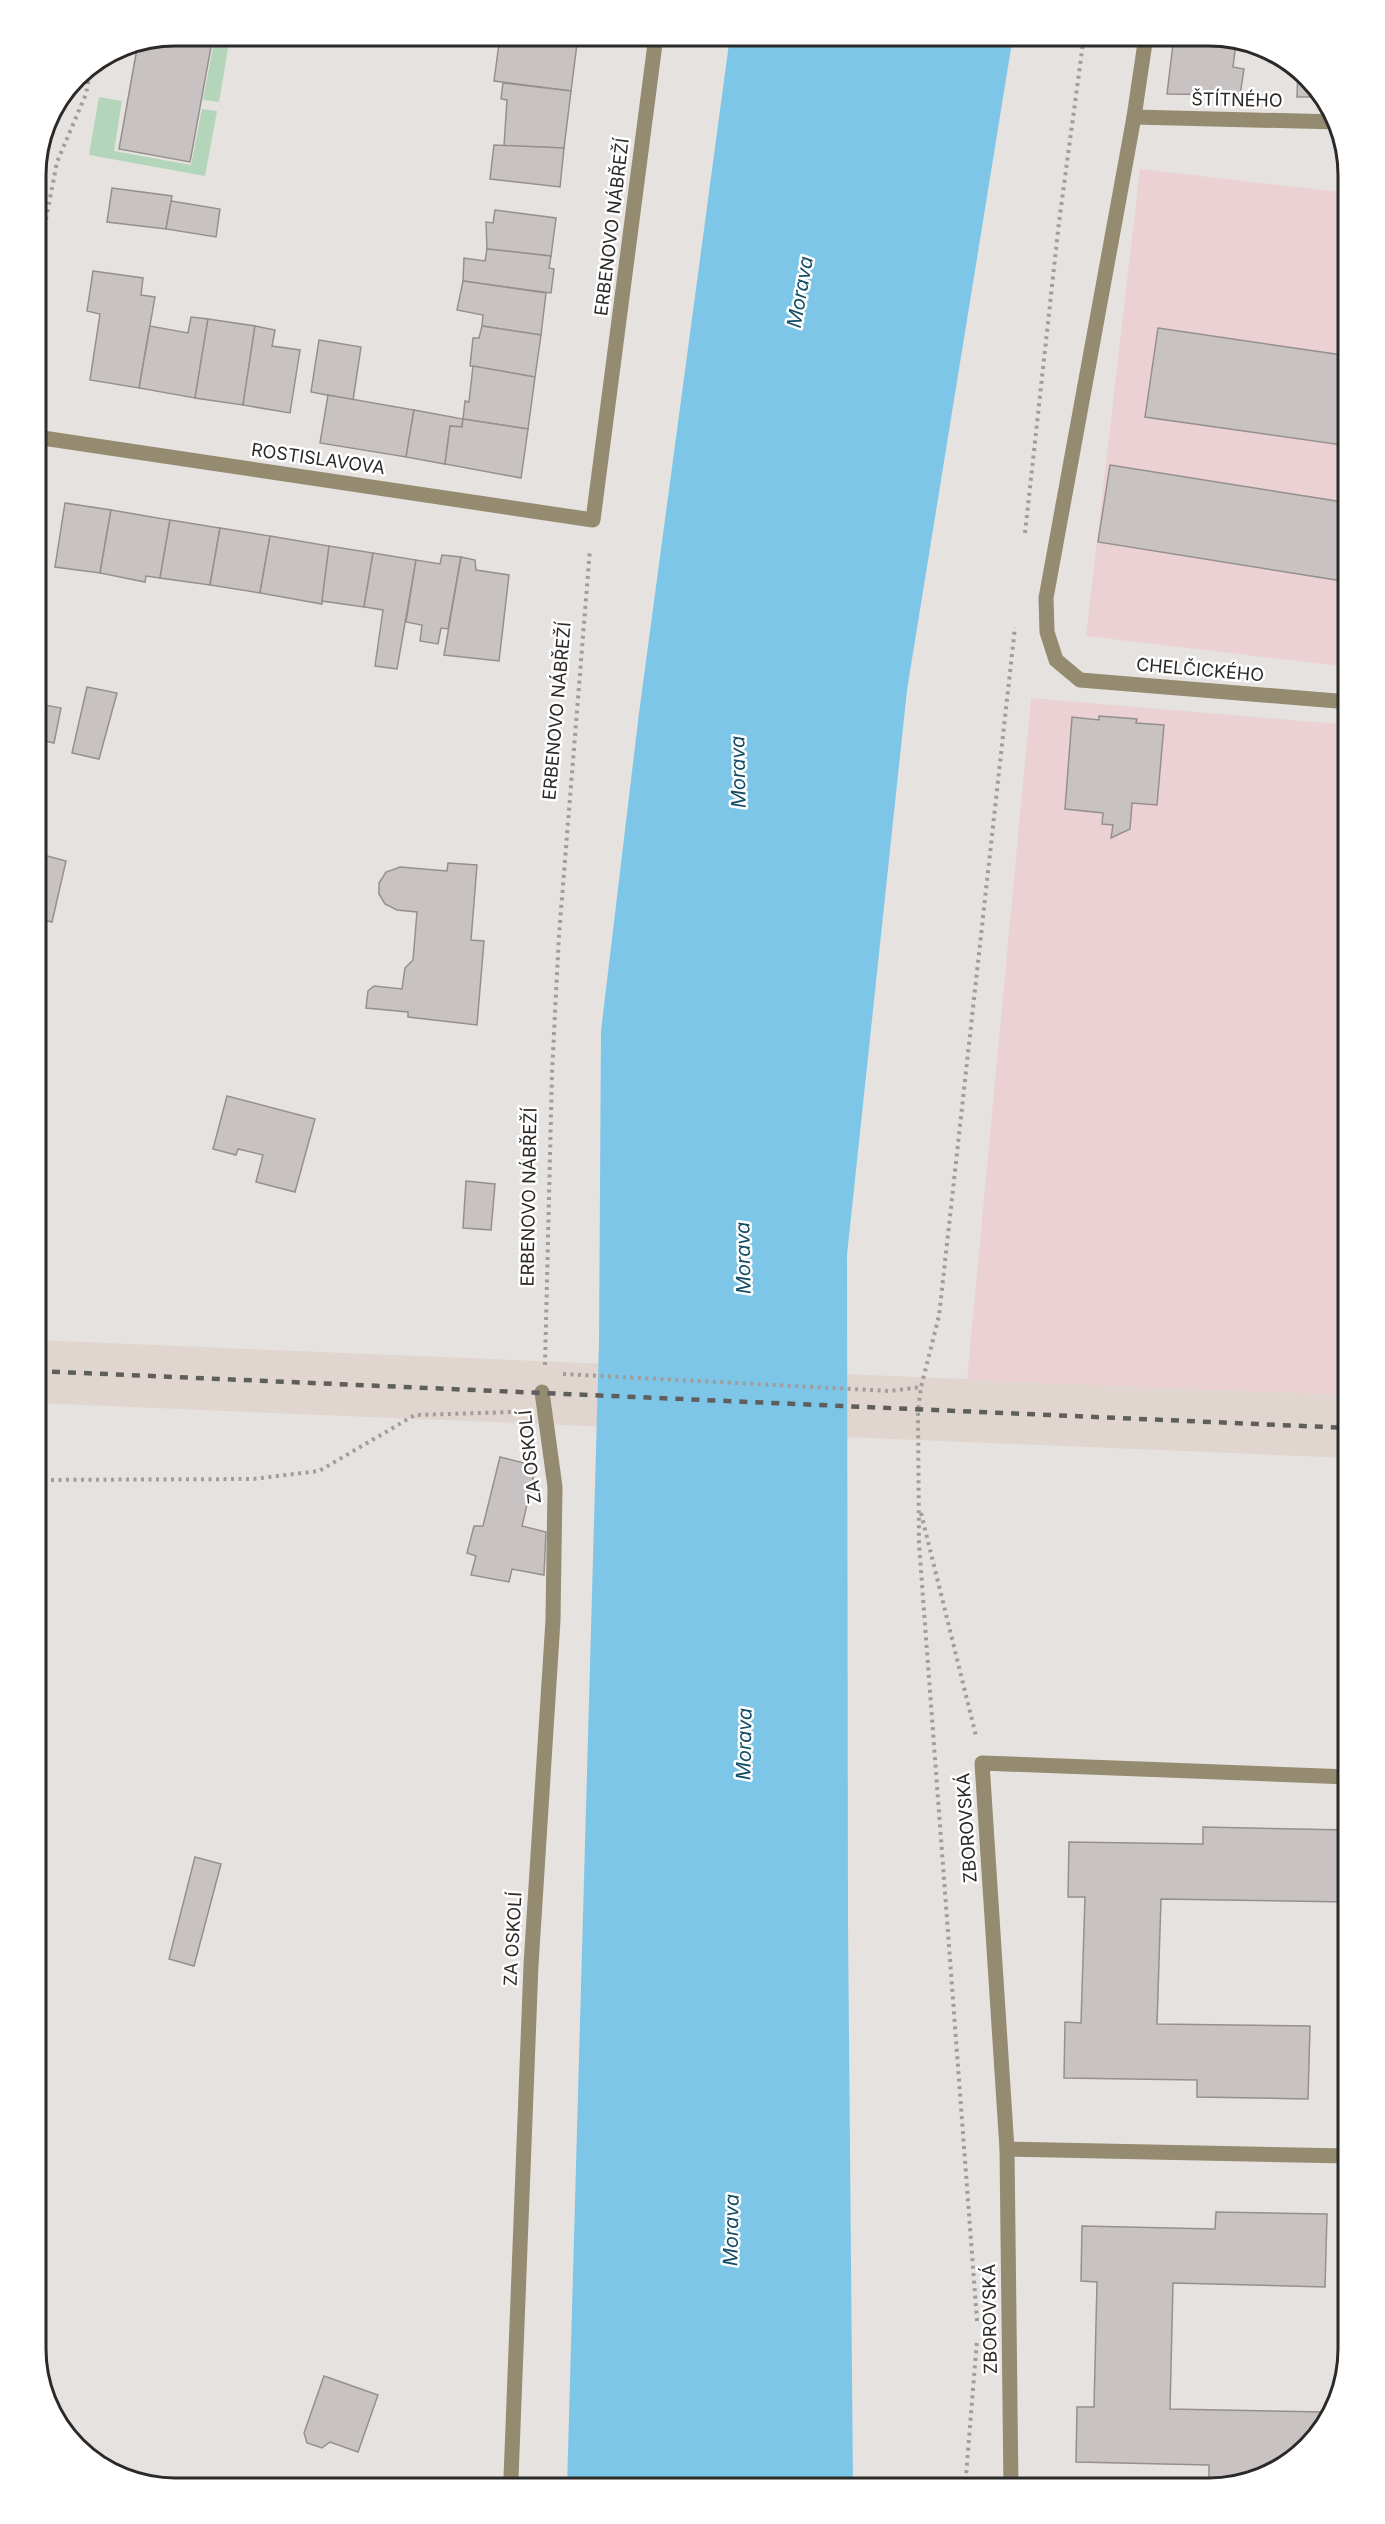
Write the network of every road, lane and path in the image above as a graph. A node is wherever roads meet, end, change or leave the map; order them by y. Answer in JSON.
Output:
{"nodes":[{"id":1,"x":656,"y":46,"type":"edge"},
{"id":2,"x":1083,"y":47,"type":"edge"},
{"id":3,"x":1144,"y":47,"type":"edge"},
{"id":4,"x":88,"y":82,"type":"edge"},
{"id":5,"x":1134,"y":117,"type":"junction"},
{"id":6,"x":1327,"y":122,"type":"edge"},
{"id":7,"x":47,"y":214,"type":"edge"},
{"id":8,"x":47,"y":439,"type":"edge"},
{"id":9,"x":593,"y":520,"type":"junction"},
{"id":10,"x":1024,"y":543,"type":"dead end"},
{"id":11,"x":1015,"y":626,"type":"dead end"},
{"id":12,"x":1338,"y":701,"type":"edge"},
{"id":13,"x":592,"y":1375,"type":"dead end"},
{"id":14,"x":921,"y":1387,"type":"junction"},
{"id":15,"x":542,"y":1392,"type":"joint"},
{"id":16,"x":545,"y":1413,"type":"junction"},
{"id":17,"x":46,"y":1480,"type":"edge"},
{"id":18,"x":920,"y":1509,"type":"junction"},
{"id":19,"x":982,"y":1763,"type":"junction"},
{"id":20,"x":1338,"y":1776,"type":"edge"},
{"id":21,"x":1007,"y":2149,"type":"junction"},
{"id":22,"x":1338,"y":2156,"type":"edge"},
{"id":23,"x":511,"y":2477,"type":"edge"},
{"id":24,"x":966,"y":2478,"type":"edge"},
{"id":25,"x":1011,"y":2478,"type":"edge"}],
"edges":[{"from":1,"to":9,"type":"street","name":"ERBENOVO NÁBŘEŽÍ"},
{"from":2,"to":10,"type":"path"},
{"from":3,"to":5,"type":"street"},
{"from":4,"to":7,"type":"path"},
{"from":5,"to":6,"type":"street","name":"ŠTÍTNÉHO"},
{"from":5,"to":12,"type":"street","name":"CHELČICKÉHO"},
{"from":8,"to":9,"type":"street","name":"ROSTISLAVOVA"},
{"from":9,"to":15,"type":"path","name":"ERBENOVO NÁBŘEŽÍ"},
{"from":11,"to":14,"type":"path"},
{"from":13,"to":14,"type":"path"},
{"from":14,"to":18,"type":"path"},
{"from":15,"to":16,"type":"street","name":"ZA OSKOLÍ"},
{"from":16,"to":17,"type":"path"},
{"from":16,"to":23,"type":"street","name":"ZA OSKOLÍ"},
{"from":18,"to":19,"type":"path"},
{"from":18,"to":24,"type":"path"},
{"from":19,"to":20,"type":"street","name":"ZBOROVSKÁ"},
{"from":19,"to":21,"type":"street","name":"ZBOROVSKÁ"},
{"from":21,"to":22,"type":"street"},
{"from":21,"to":25,"type":"street","name":"ZBOROVSKÁ"}]}
